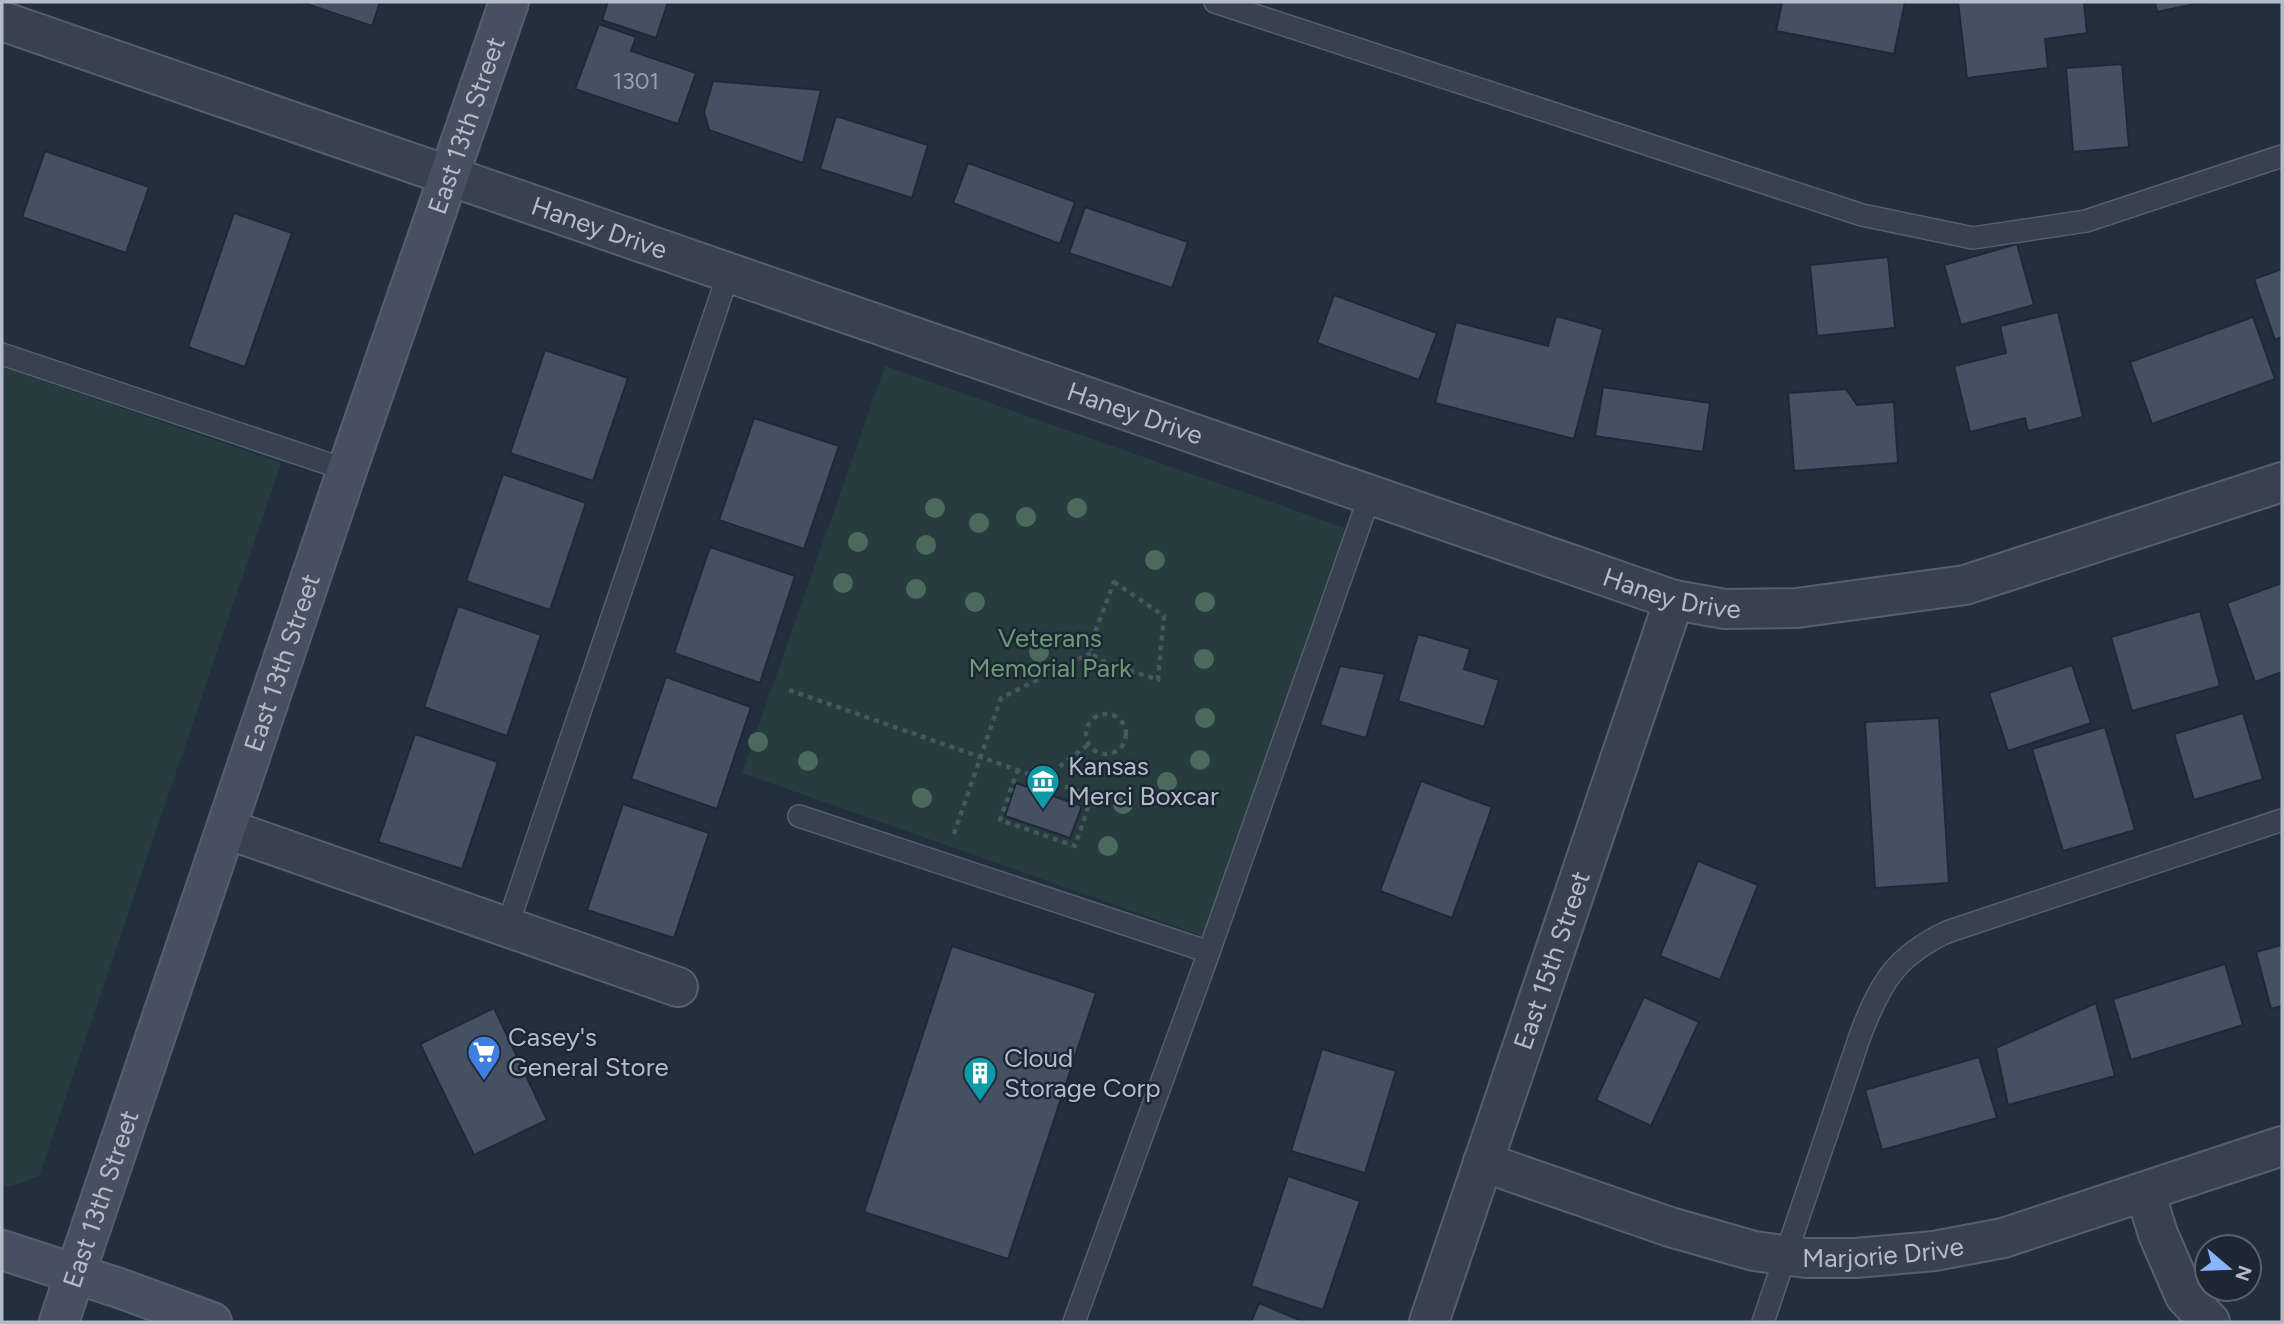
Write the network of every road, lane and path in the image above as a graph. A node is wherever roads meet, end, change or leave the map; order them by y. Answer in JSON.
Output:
{"nodes":[{"id":1,"x":509,"y":2,"type":"edge"},
{"id":2,"x":1215,"y":2,"type":"edge"},
{"id":3,"x":2,"y":21,"type":"edge"},
{"id":4,"x":2282,"y":156,"type":"edge"},
{"id":5,"x":450,"y":175,"type":"junction"},
{"id":6,"x":729,"y":272,"type":"junction"},
{"id":7,"x":2,"y":354,"type":"edge"},
{"id":8,"x":347,"y":470,"type":"junction"},
{"id":9,"x":2282,"y":482,"type":"edge"},
{"id":10,"x":1370,"y":495,"type":"junction"},
{"id":11,"x":1674,"y":600,"type":"junction"},
{"id":12,"x":1091,"y":653,"type":"junction"},
{"id":13,"x":789,"y":690,"type":"dead end"},
{"id":14,"x":1089,"y":744,"type":"junction"},
{"id":15,"x":980,"y":756,"type":"junction"},
{"id":16,"x":1018,"y":769,"type":"junction"},
{"id":17,"x":1043,"y":779,"type":"junction"},
{"id":18,"x":799,"y":816,"type":"dead end"},
{"id":19,"x":2282,"y":820,"type":"edge"},
{"id":20,"x":227,"y":829,"type":"junction"},
{"id":21,"x":944,"y":864,"type":"junction"},
{"id":22,"x":507,"y":927,"type":"junction"},
{"id":23,"x":1209,"y":952,"type":"junction"},
{"id":24,"x":678,"y":987,"type":"dead end"},
{"id":25,"x":2282,"y":1146,"type":"edge"},
{"id":26,"x":1483,"y":1162,"type":"junction"},
{"id":27,"x":2145,"y":1192,"type":"junction"},
{"id":28,"x":2,"y":1250,"type":"edge"},
{"id":29,"x":1786,"y":1255,"type":"junction"},
{"id":30,"x":76,"y":1273,"type":"junction"},
{"id":31,"x":60,"y":1322,"type":"edge"},
{"id":32,"x":212,"y":1322,"type":"edge"},
{"id":33,"x":1074,"y":1322,"type":"edge"},
{"id":34,"x":1429,"y":1322,"type":"edge"},
{"id":35,"x":1763,"y":1322,"type":"edge"},
{"id":36,"x":2210,"y":1322,"type":"edge"}],
"edges":[{"from":1,"to":5,"type":"street","name":"East 13th Street"},
{"from":2,"to":4,"type":"lane"},
{"from":3,"to":5,"type":"street","name":"Haney Drive"},
{"from":5,"to":6,"type":"street","name":"Haney Drive"},
{"from":5,"to":8,"type":"street","name":"East 13th Street"},
{"from":6,"to":10,"type":"street","name":"Haney Drive"},
{"from":6,"to":22,"type":"lane"},
{"from":7,"to":8,"type":"lane"},
{"from":8,"to":20,"type":"street","name":"East 13th Street"},
{"from":9,"to":11,"type":"street","name":"Haney Drive"},
{"from":10,"to":11,"type":"street","name":"Haney Drive"},
{"from":10,"to":23,"type":"lane"},
{"from":11,"to":26,"type":"street","name":"East 15th Street"},
{"from":12,"to":12,"type":"path"},
{"from":12,"to":15,"type":"path"},
{"from":13,"to":15,"type":"path"},
{"from":14,"to":14,"type":"path"},
{"from":14,"to":17,"type":"path"},
{"from":15,"to":16,"type":"path"},
{"from":15,"to":21,"type":"path"},
{"from":16,"to":17,"type":"path"},
{"from":16,"to":17,"type":"path"},
{"from":18,"to":21,"type":"lane"},
{"from":19,"to":29,"type":"lane"},
{"from":20,"to":22,"type":"street"},
{"from":20,"to":30,"type":"street","name":"East 13th Street"},
{"from":21,"to":23,"type":"lane"},
{"from":22,"to":24,"type":"street"},
{"from":23,"to":33,"type":"lane"},
{"from":25,"to":27,"type":"street","name":"Marjorie Drive"},
{"from":26,"to":29,"type":"street","name":"Marjorie Drive"},
{"from":26,"to":34,"type":"street","name":"East 15th Street"},
{"from":27,"to":29,"type":"street","name":"Marjorie Drive"},
{"from":27,"to":36,"type":"street"},
{"from":28,"to":30,"type":"street"},
{"from":29,"to":35,"type":"lane"},
{"from":30,"to":31,"type":"street","name":"East 13th Street"},
{"from":30,"to":32,"type":"street"}]}
